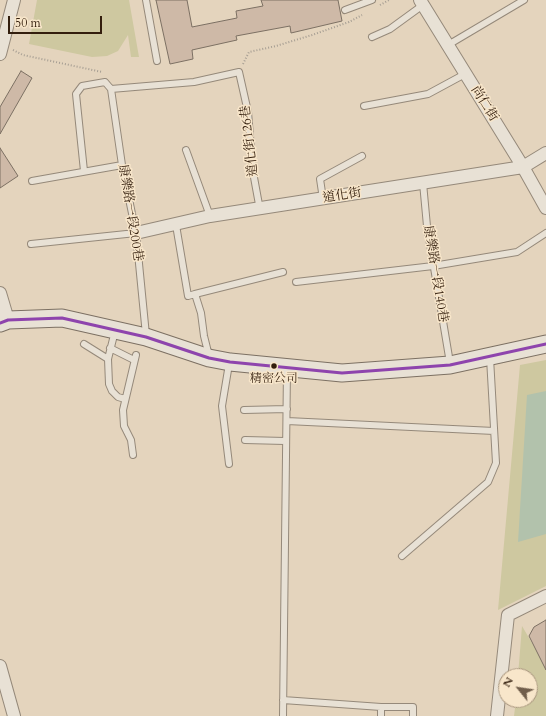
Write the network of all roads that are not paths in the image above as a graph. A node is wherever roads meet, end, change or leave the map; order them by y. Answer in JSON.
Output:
{"nodes":[{"id":1,"x":14,"y":0,"type":"edge"},
{"id":2,"x":146,"y":0,"type":"edge"},
{"id":3,"x":372,"y":0,"type":"edge"},
{"id":4,"x":524,"y":0,"type":"edge"},
{"id":5,"x":422,"y":2,"type":"edge"},
{"id":6,"x":345,"y":10,"type":"dead end"},
{"id":7,"x":372,"y":37,"type":"dead end"},
{"id":8,"x":448,"y":46,"type":"junction"},
{"id":9,"x":1,"y":47,"type":"edge"},
{"id":10,"x":157,"y":61,"type":"dead end"},
{"id":11,"x":465,"y":74,"type":"junction"},
{"id":12,"x":111,"y":89,"type":"junction"},
{"id":13,"x":364,"y":106,"type":"dead end"},
{"id":14,"x":186,"y":150,"type":"dead end"},
{"id":15,"x":546,"y":153,"type":"edge"},
{"id":16,"x":362,"y":156,"type":"dead end"},
{"id":17,"x":122,"y":165,"type":"junction"},
{"id":18,"x":523,"y":167,"type":"junction"},
{"id":19,"x":84,"y":171,"type":"junction"},
{"id":20,"x":32,"y":180,"type":"dead end"},
{"id":21,"x":423,"y":183,"type":"junction"},
{"id":22,"x":323,"y":199,"type":"junction"},
{"id":23,"x":546,"y":208,"type":"edge"},
{"id":24,"x":260,"y":210,"type":"junction"},
{"id":25,"x":210,"y":216,"type":"junction"},
{"id":26,"x":176,"y":225,"type":"junction"},
{"id":27,"x":136,"y":233,"type":"junction"},
{"id":28,"x":546,"y":233,"type":"edge"},
{"id":29,"x":31,"y":244,"type":"dead end"},
{"id":30,"x":433,"y":266,"type":"junction"},
{"id":31,"x":283,"y":272,"type":"dead end"},
{"id":32,"x":296,"y":282,"type":"dead end"},
{"id":33,"x":0,"y":293,"type":"edge"},
{"id":34,"x":195,"y":294,"type":"junction"},
{"id":35,"x":4,"y":321,"type":"edge"},
{"id":36,"x":116,"y":329,"type":"junction"},
{"id":37,"x":146,"y":337,"type":"junction"},
{"id":38,"x":84,"y":344,"type":"dead end"},
{"id":39,"x":546,"y":344,"type":"edge"},
{"id":40,"x":110,"y":348,"type":"junction"},
{"id":41,"x":490,"y":356,"type":"junction"},
{"id":42,"x":209,"y":358,"type":"junction"},
{"id":43,"x":108,"y":359,"type":"junction"},
{"id":44,"x":230,"y":362,"type":"junction"},
{"id":45,"x":450,"y":365,"type":"junction"},
{"id":46,"x":287,"y":369,"type":"junction"},
{"id":47,"x":125,"y":399,"type":"junction"},
{"id":48,"x":287,"y":409,"type":"junction"},
{"id":49,"x":244,"y":410,"type":"dead end"},
{"id":50,"x":287,"y":421,"type":"junction"},
{"id":51,"x":494,"y":431,"type":"junction"},
{"id":52,"x":245,"y":440,"type":"dead end"},
{"id":53,"x":284,"y":441,"type":"junction"},
{"id":54,"x":133,"y":455,"type":"dead end"},
{"id":55,"x":229,"y":464,"type":"dead end"},
{"id":56,"x":402,"y":556,"type":"dead end"},
{"id":57,"x":546,"y":596,"type":"edge"},
{"id":58,"x":0,"y":666,"type":"edge"},
{"id":59,"x":283,"y":700,"type":"junction"},
{"id":60,"x":381,"y":707,"type":"junction"},
{"id":61,"x":14,"y":716,"type":"edge"},
{"id":62,"x":283,"y":716,"type":"edge"},
{"id":63,"x":381,"y":716,"type":"edge"},
{"id":64,"x":413,"y":716,"type":"edge"},
{"id":65,"x":497,"y":716,"type":"edge"}],
"edges":[{"from":1,"to":9,"type":"street"},
{"from":2,"to":10,"type":"lane"},
{"from":3,"to":6,"type":"lane"},
{"from":4,"to":8,"type":"lane"},
{"from":5,"to":7,"type":"lane"},
{"from":5,"to":8,"type":"street","name":"尚仁街"},
{"from":8,"to":11,"type":"street","name":"尚仁街"},
{"from":11,"to":13,"type":"lane"},
{"from":11,"to":18,"type":"street","name":"尚仁街"},
{"from":12,"to":17,"type":"lane","name":"康樂路一段200巷"},
{"from":12,"to":19,"type":"lane"},
{"from":12,"to":24,"type":"lane","name":"道化街126巷"},
{"from":14,"to":25,"type":"lane"},
{"from":15,"to":18,"type":"street","name":"道化街"},
{"from":16,"to":22,"type":"lane"},
{"from":17,"to":19,"type":"lane"},
{"from":17,"to":27,"type":"lane","name":"康樂路一段200巷"},
{"from":18,"to":21,"type":"street","name":"道化街"},
{"from":18,"to":23,"type":"street","name":"尚仁街"},
{"from":19,"to":20,"type":"lane"},
{"from":21,"to":22,"type":"street","name":"道化街"},
{"from":21,"to":30,"type":"lane","name":"康樂路一段140巷"},
{"from":22,"to":24,"type":"street","name":"道化街"},
{"from":24,"to":25,"type":"street","name":"道化街"},
{"from":25,"to":26,"type":"street","name":"道化街"},
{"from":26,"to":27,"type":"street","name":"道化街"},
{"from":26,"to":34,"type":"lane"},
{"from":27,"to":29,"type":"lane"},
{"from":27,"to":37,"type":"lane","name":"康樂路一段200巷"},
{"from":28,"to":30,"type":"lane"},
{"from":30,"to":32,"type":"lane"},
{"from":30,"to":45,"type":"lane","name":"康樂路一段140巷"},
{"from":31,"to":34,"type":"lane"},
{"from":33,"to":35,"type":"street"},
{"from":34,"to":42,"type":"lane"},
{"from":35,"to":36,"type":"street"},
{"from":36,"to":37,"type":"street"},
{"from":36,"to":40,"type":"lane"},
{"from":37,"to":42,"type":"street"},
{"from":38,"to":43,"type":"lane"},
{"from":39,"to":41,"type":"street"},
{"from":40,"to":43,"type":"lane"},
{"from":40,"to":47,"type":"lane"},
{"from":41,"to":45,"type":"street"},
{"from":41,"to":51,"type":"lane"},
{"from":42,"to":44,"type":"street"},
{"from":43,"to":47,"type":"lane"},
{"from":44,"to":46,"type":"street"},
{"from":44,"to":55,"type":"lane"},
{"from":45,"to":46,"type":"street"},
{"from":46,"to":48,"type":"lane"},
{"from":47,"to":54,"type":"lane"},
{"from":48,"to":49,"type":"lane"},
{"from":48,"to":50,"type":"lane"},
{"from":50,"to":51,"type":"lane"},
{"from":50,"to":53,"type":"lane"},
{"from":51,"to":56,"type":"lane"},
{"from":52,"to":53,"type":"lane"},
{"from":53,"to":59,"type":"lane"},
{"from":57,"to":65,"type":"street"},
{"from":58,"to":61,"type":"street"},
{"from":59,"to":60,"type":"lane"},
{"from":59,"to":62,"type":"lane"},
{"from":60,"to":63,"type":"lane"},
{"from":60,"to":64,"type":"lane"}]}
